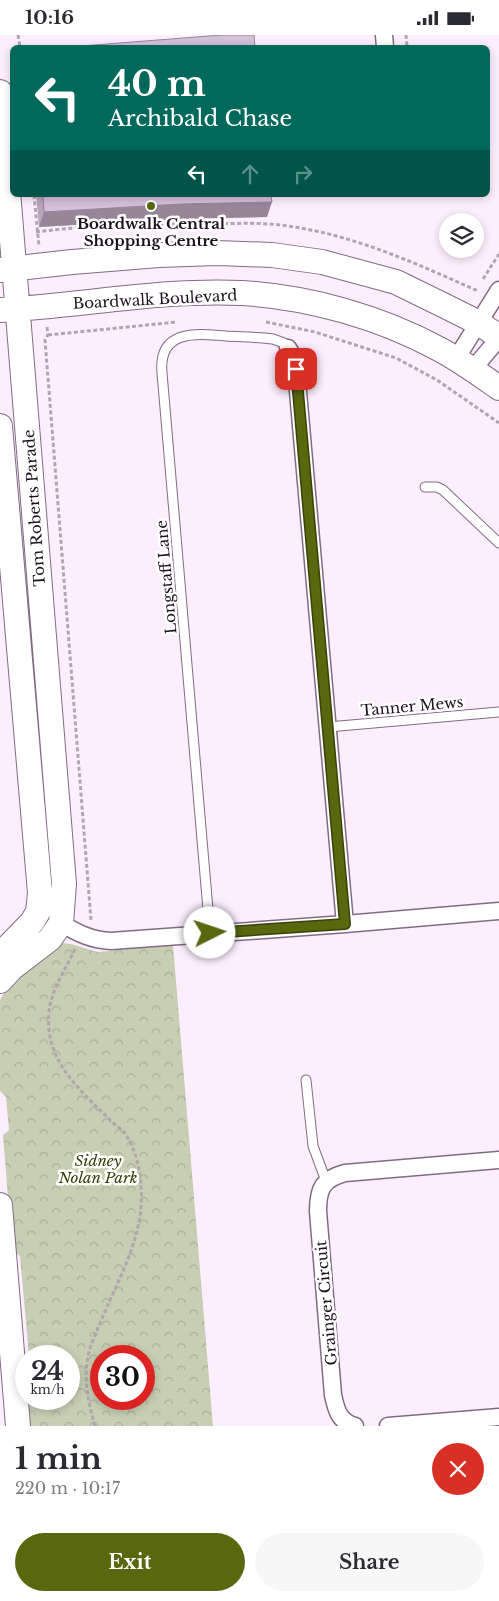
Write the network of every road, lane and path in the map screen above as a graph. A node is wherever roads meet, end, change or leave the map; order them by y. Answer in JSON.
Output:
{"nodes":[{"id":1,"x":0,"y":92,"type":"edge"},
{"id":2,"x":280,"y":225,"type":"dead end"},
{"id":3,"x":37,"y":232,"type":"dead end"},
{"id":4,"x":499,"y":254,"type":"edge"},
{"id":5,"x":7,"y":269,"type":"edge"},
{"id":6,"x":476,"y":290,"type":"dead end"},
{"id":7,"x":499,"y":290,"type":"edge"},
{"id":8,"x":9,"y":310,"type":"edge"},
{"id":9,"x":478,"y":323,"type":"junction"},
{"id":10,"x":499,"y":337,"type":"edge"},
{"id":11,"x":288,"y":347,"type":"joint"},
{"id":12,"x":464,"y":364,"type":"junction"},
{"id":13,"x":499,"y":388,"type":"edge"},
{"id":14,"x":0,"y":426,"type":"edge"},
{"id":15,"x":425,"y":487,"type":"dead end"},
{"id":16,"x":499,"y":543,"type":"edge"},
{"id":17,"x":43,"y":622,"type":"junction"},
{"id":18,"x":18,"y":623,"type":"junction"},
{"id":19,"x":499,"y":712,"type":"edge"},
{"id":20,"x":328,"y":727,"type":"junction"},
{"id":21,"x":499,"y":911,"type":"edge"},
{"id":22,"x":38,"y":912,"type":"junction"},
{"id":23,"x":61,"y":923,"type":"junction"},
{"id":24,"x":345,"y":924,"type":"junction"},
{"id":25,"x":210,"y":933,"type":"junction"},
{"id":26,"x":0,"y":973,"type":"edge"},
{"id":27,"x":306,"y":1080,"type":"dead end"},
{"id":28,"x":499,"y":1160,"type":"edge"},
{"id":29,"x":326,"y":1181,"type":"junction"},
{"id":30,"x":0,"y":1205,"type":"edge"},
{"id":31,"x":499,"y":1417,"type":"edge"},
{"id":32,"x":349,"y":1425,"type":"edge"},
{"id":33,"x":18,"y":1426,"type":"edge"},
{"id":34,"x":388,"y":1426,"type":"edge"}],
"edges":[{"from":1,"to":5,"type":"street","name":"Tom Roberts Parade"},
{"from":2,"to":3,"type":"path"},
{"from":4,"to":6,"type":"path"},
{"from":5,"to":8,"type":"street","name":"Tom Roberts Parade"},
{"from":5,"to":9,"type":"street"},
{"from":7,"to":9,"type":"street"},
{"from":8,"to":12,"type":"street","name":"Boardwalk Boulevard"},
{"from":8,"to":17,"type":"street","name":"Tom Roberts Parade"},
{"from":9,"to":10,"type":"street"},
{"from":9,"to":12,"type":"street"},
{"from":10,"to":12,"type":"street"},
{"from":11,"to":20,"type":"street"},
{"from":11,"to":25,"type":"lane","name":"Longstaff Lane"},
{"from":12,"to":13,"type":"street","name":"Boardwalk Boulevard"},
{"from":14,"to":18,"type":"street","name":"Tom Roberts Parade"},
{"from":15,"to":16,"type":"lane"},
{"from":17,"to":18,"type":"street"},
{"from":17,"to":23,"type":"street","name":"Tom Roberts Parade"},
{"from":18,"to":22,"type":"street","name":"Tom Roberts Parade"},
{"from":19,"to":20,"type":"lane","name":"Tanner Mews"},
{"from":20,"to":24,"type":"street"},
{"from":21,"to":24,"type":"street"},
{"from":22,"to":23,"type":"street"},
{"from":22,"to":26,"type":"street"},
{"from":23,"to":25,"type":"street"},
{"from":23,"to":26,"type":"street"},
{"from":24,"to":25,"type":"street"},
{"from":27,"to":29,"type":"lane"},
{"from":28,"to":29,"type":"street"},
{"from":29,"to":32,"type":"street","name":"Grainger Circuit"},
{"from":30,"to":33,"type":"street"},
{"from":31,"to":34,"type":"street"}]}
